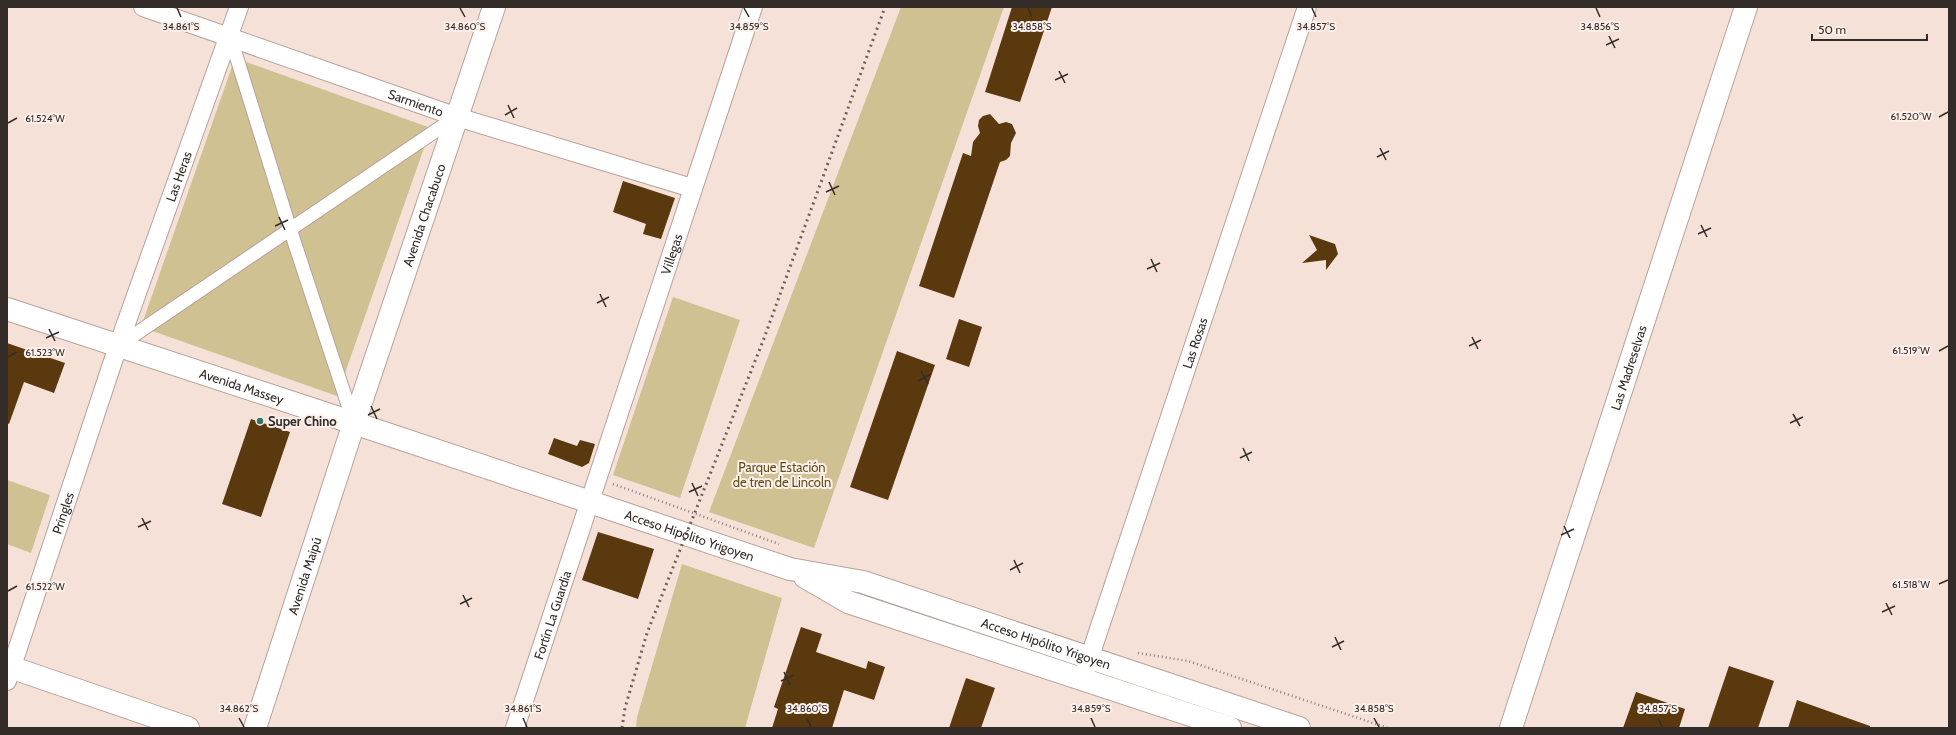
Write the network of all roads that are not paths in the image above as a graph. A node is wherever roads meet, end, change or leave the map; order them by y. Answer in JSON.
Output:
{"nodes":[{"id":1,"x":143,"y":7,"type":"edge"},
{"id":2,"x":239,"y":7,"type":"edge"},
{"id":3,"x":494,"y":7,"type":"edge"},
{"id":4,"x":753,"y":7,"type":"edge"},
{"id":5,"x":1307,"y":7,"type":"edge"},
{"id":6,"x":1746,"y":7,"type":"edge"},
{"id":7,"x":230,"y":36,"type":"junction"},
{"id":8,"x":457,"y":117,"type":"junction"},
{"id":9,"x":692,"y":188,"type":"junction"},
{"id":10,"x":290,"y":229,"type":"junction"},
{"id":11,"x":7,"y":309,"type":"edge"},
{"id":12,"x":118,"y":346,"type":"junction"},
{"id":13,"x":354,"y":423,"type":"junction"},
{"id":14,"x":590,"y":502,"type":"junction"},
{"id":15,"x":790,"y":568,"type":"junction"},
{"id":16,"x":1089,"y":658,"type":"junction"},
{"id":17,"x":9,"y":671,"type":"edge"},
{"id":18,"x":1083,"y":680,"type":"junction"},
{"id":19,"x":1262,"y":722,"type":"edge"},
{"id":20,"x":188,"y":728,"type":"edge"},
{"id":21,"x":244,"y":728,"type":"edge"},
{"id":22,"x":255,"y":728,"type":"edge"},
{"id":23,"x":515,"y":728,"type":"edge"},
{"id":24,"x":1230,"y":728,"type":"edge"},
{"id":25,"x":1300,"y":728,"type":"edge"},
{"id":26,"x":1511,"y":728,"type":"edge"}],
"edges":[{"from":1,"to":7,"type":"street","name":"Sarmiento"},
{"from":2,"to":7,"type":"street","name":"Las Heras"},
{"from":3,"to":8,"type":"main road","name":"Avenida Chacabuco"},
{"from":4,"to":9,"type":"street","name":"Villegas"},
{"from":5,"to":16,"type":"street","name":"Las Rosas"},
{"from":6,"to":26,"type":"main road","name":"Las Madreselvas"},
{"from":7,"to":8,"type":"street","name":"Sarmiento"},
{"from":7,"to":10,"type":"street"},
{"from":7,"to":12,"type":"street","name":"Las Heras"},
{"from":8,"to":9,"type":"street","name":"Sarmiento"},
{"from":8,"to":10,"type":"street"},
{"from":8,"to":13,"type":"main road","name":"Avenida Chacabuco"},
{"from":9,"to":14,"type":"street","name":"Villegas"},
{"from":10,"to":12,"type":"street"},
{"from":10,"to":13,"type":"street"},
{"from":11,"to":12,"type":"main road","name":"Avenida Massey"},
{"from":12,"to":13,"type":"main road","name":"Avenida Massey"},
{"from":12,"to":17,"type":"street","name":"Pringles"},
{"from":13,"to":14,"type":"main road","name":"Avenida Massey"},
{"from":13,"to":22,"type":"main road","name":"Avenida Maipú"},
{"from":14,"to":15,"type":"main road","name":"Acceso Hipólito Yrigoyen"},
{"from":14,"to":23,"type":"street","name":"Fortín La Guardia"},
{"from":15,"to":16,"type":"main road","name":"Acceso Hipólito Yrigoyen"},
{"from":15,"to":18,"type":"main road","name":"Acceso Hipólito Yrigoyen"},
{"from":16,"to":18,"type":"street","name":"Las Rosas"},
{"from":16,"to":19,"type":"main road","name":"Acceso Hipólito Yrigoyen"},
{"from":17,"to":20,"type":"main road"},
{"from":18,"to":24,"type":"main road","name":"Acceso Hipólito Yrigoyen"},
{"from":19,"to":25,"type":"main road","name":"Acceso Hipólito Yrigoyen"},
{"from":21,"to":22,"type":"main road"}]}
